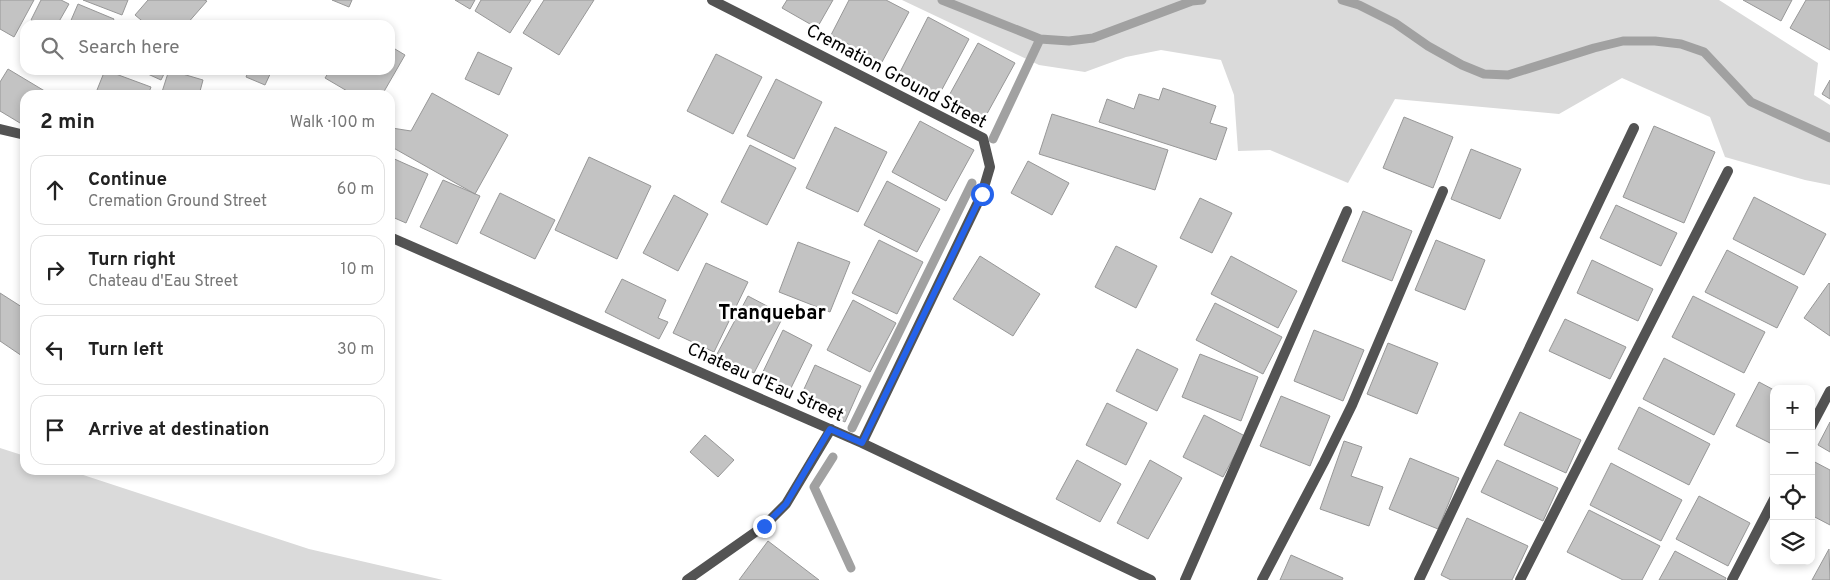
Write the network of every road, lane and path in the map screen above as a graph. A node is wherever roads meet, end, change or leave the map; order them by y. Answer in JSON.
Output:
{"nodes":[{"id":1,"x":712,"y":0,"type":"edge"},
{"id":2,"x":1634,"y":128,"type":"dead end"},
{"id":3,"x":0,"y":129,"type":"edge"},
{"id":4,"x":20,"y":134,"type":"edge"},
{"id":5,"x":1728,"y":172,"type":"dead end"},
{"id":6,"x":1443,"y":191,"type":"dead end"},
{"id":7,"x":1347,"y":211,"type":"dead end"},
{"id":8,"x":395,"y":239,"type":"edge"},
{"id":9,"x":1830,"y":391,"type":"edge"},
{"id":10,"x":1815,"y":419,"type":"edge"},
{"id":11,"x":830,"y":429,"type":"junction"},
{"id":12,"x":862,"y":443,"type":"junction"},
{"id":13,"x":1770,"y":507,"type":"edge"},
{"id":14,"x":687,"y":580,"type":"edge"},
{"id":15,"x":1151,"y":580,"type":"edge"},
{"id":16,"x":1185,"y":580,"type":"edge"},
{"id":17,"x":1262,"y":580,"type":"edge"},
{"id":18,"x":1419,"y":580,"type":"edge"},
{"id":19,"x":1520,"y":580,"type":"edge"},
{"id":20,"x":1732,"y":580,"type":"edge"}],
"edges":[{"from":1,"to":12,"type":"street","name":"Cremation Ground Street"},
{"from":2,"to":18,"type":"street"},
{"from":3,"to":4,"type":"street"},
{"from":5,"to":19,"type":"street"},
{"from":6,"to":17,"type":"street"},
{"from":7,"to":16,"type":"street"},
{"from":8,"to":11,"type":"street","name":"Chateau d'Eau Street"},
{"from":9,"to":10,"type":"street"},
{"from":11,"to":12,"type":"street","name":"Chateau d'Eau Street"},
{"from":11,"to":14,"type":"street"},
{"from":12,"to":15,"type":"street","name":"Chateau d'Eau Street"},
{"from":13,"to":20,"type":"street"}]}
